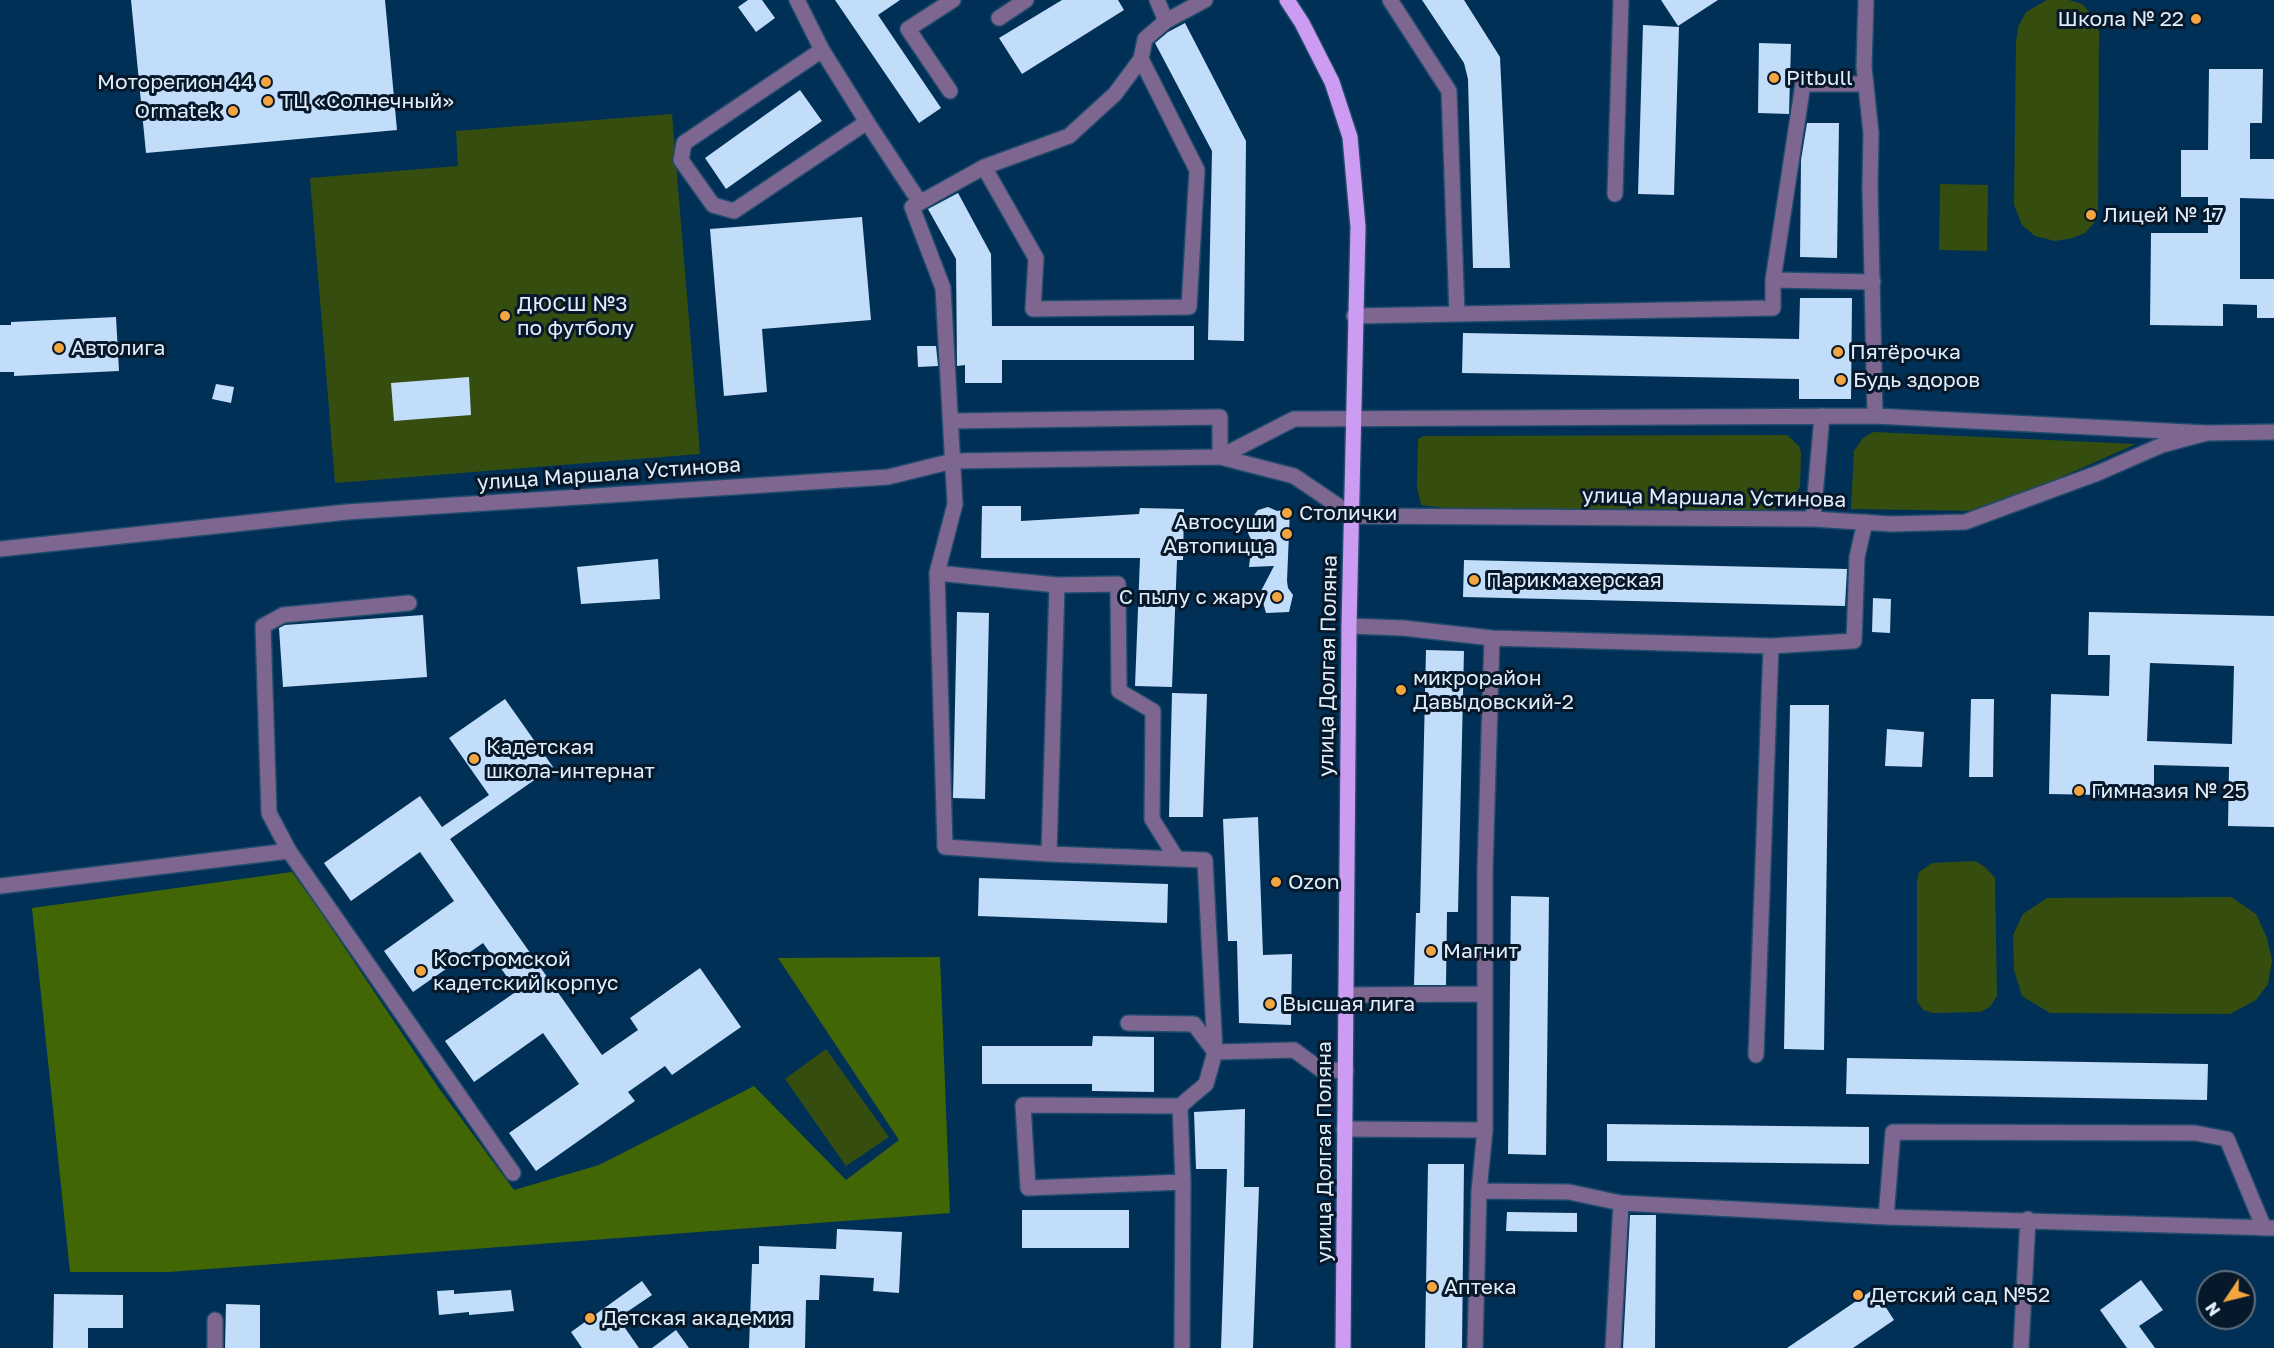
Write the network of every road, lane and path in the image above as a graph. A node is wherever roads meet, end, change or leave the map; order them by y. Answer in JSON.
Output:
{"nodes":[{"id":1,"x":797,"y":0,"type":"edge"},
{"id":2,"x":953,"y":0,"type":"edge"},
{"id":3,"x":1026,"y":0,"type":"edge"},
{"id":4,"x":1157,"y":0,"type":"edge"},
{"id":5,"x":1205,"y":0,"type":"edge"},
{"id":6,"x":1287,"y":0,"type":"edge"},
{"id":7,"x":1390,"y":0,"type":"edge"},
{"id":8,"x":1621,"y":0,"type":"edge"},
{"id":9,"x":1866,"y":0,"type":"edge"},
{"id":10,"x":999,"y":18,"type":"dead end"},
{"id":11,"x":1166,"y":21,"type":"junction"},
{"id":12,"x":822,"y":50,"type":"junction"},
{"id":13,"x":1140,"y":58,"type":"junction"},
{"id":14,"x":1866,"y":84,"type":"junction"},
{"id":15,"x":950,"y":91,"type":"dead end"},
{"id":16,"x":867,"y":122,"type":"junction"},
{"id":17,"x":984,"y":167,"type":"junction"},
{"id":18,"x":1615,"y":194,"type":"dead end"},
{"id":19,"x":919,"y":201,"type":"junction"},
{"id":20,"x":1773,"y":280,"type":"junction"},
{"id":21,"x":1873,"y":282,"type":"junction"},
{"id":22,"x":1456,"y":314,"type":"junction"},
{"id":23,"x":1354,"y":316,"type":"junction"},
{"id":24,"x":1822,"y":416,"type":"junction"},
{"id":25,"x":1875,"y":416,"type":"junction"},
{"id":26,"x":1353,"y":420,"type":"junction"},
{"id":27,"x":951,"y":421,"type":"junction"},
{"id":28,"x":2274,"y":432,"type":"edge"},
{"id":29,"x":2207,"y":433,"type":"junction"},
{"id":30,"x":1220,"y":457,"type":"junction"},
{"id":31,"x":953,"y":461,"type":"junction"},
{"id":32,"x":1353,"y":516,"type":"junction"},
{"id":33,"x":1814,"y":519,"type":"junction"},
{"id":34,"x":1865,"y":522,"type":"junction"},
{"id":35,"x":0,"y":549,"type":"edge"},
{"id":36,"x":937,"y":573,"type":"junction"},
{"id":37,"x":1057,"y":585,"type":"junction"},
{"id":38,"x":409,"y":603,"type":"dead end"},
{"id":39,"x":1349,"y":626,"type":"junction"},
{"id":40,"x":1492,"y":638,"type":"junction"},
{"id":41,"x":1771,"y":646,"type":"junction"},
{"id":42,"x":289,"y":851,"type":"junction"},
{"id":43,"x":1049,"y":854,"type":"junction"},
{"id":44,"x":1177,"y":859,"type":"junction"},
{"id":45,"x":0,"y":886,"type":"edge"},
{"id":46,"x":1484,"y":994,"type":"junction"},
{"id":47,"x":1346,"y":995,"type":"junction"},
{"id":48,"x":1128,"y":1023,"type":"dead end"},
{"id":49,"x":1215,"y":1052,"type":"junction"},
{"id":50,"x":1756,"y":1055,"type":"dead end"},
{"id":51,"x":1346,"y":1071,"type":"junction"},
{"id":52,"x":1180,"y":1106,"type":"junction"},
{"id":53,"x":1344,"y":1129,"type":"junction"},
{"id":54,"x":1485,"y":1130,"type":"junction"},
{"id":55,"x":513,"y":1173,"type":"dead end"},
{"id":56,"x":1183,"y":1182,"type":"junction"},
{"id":57,"x":1479,"y":1191,"type":"junction"},
{"id":58,"x":1621,"y":1203,"type":"junction"},
{"id":59,"x":1886,"y":1217,"type":"junction"},
{"id":60,"x":2028,"y":1219,"type":"junction"},
{"id":61,"x":2269,"y":1228,"type":"edge"},
{"id":62,"x":215,"y":1320,"type":"dead end"},
{"id":63,"x":215,"y":1348,"type":"edge"},
{"id":64,"x":1182,"y":1348,"type":"edge"},
{"id":65,"x":1343,"y":1348,"type":"edge"},
{"id":66,"x":1475,"y":1348,"type":"edge"},
{"id":67,"x":1613,"y":1348,"type":"edge"},
{"id":68,"x":2021,"y":1348,"type":"edge"}],
"edges":[{"from":1,"to":12,"type":"street"},
{"from":2,"to":15,"type":"street"},
{"from":3,"to":10,"type":"street"},
{"from":4,"to":11,"type":"street"},
{"from":5,"to":11,"type":"street"},
{"from":6,"to":23,"type":"main road","name":"улица Долгая Поляна"},
{"from":7,"to":22,"type":"street"},
{"from":8,"to":18,"type":"street"},
{"from":9,"to":14,"type":"street"},
{"from":11,"to":13,"type":"street"},
{"from":12,"to":16,"type":"street"},
{"from":12,"to":16,"type":"street"},
{"from":13,"to":17,"type":"street"},
{"from":13,"to":17,"type":"street"},
{"from":14,"to":20,"type":"street"},
{"from":14,"to":21,"type":"street"},
{"from":16,"to":19,"type":"street"},
{"from":17,"to":19,"type":"street"},
{"from":19,"to":27,"type":"street"},
{"from":20,"to":21,"type":"street"},
{"from":20,"to":22,"type":"street"},
{"from":21,"to":25,"type":"street"},
{"from":22,"to":23,"type":"street"},
{"from":23,"to":26,"type":"main road","name":"улица Долгая Поляна"},
{"from":24,"to":25,"type":"street","name":"улица Маршала Устинова"},
{"from":24,"to":26,"type":"street","name":"улица Маршала Устинова"},
{"from":24,"to":33,"type":"street"},
{"from":25,"to":29,"type":"street","name":"улица Маршала Устинова"},
{"from":26,"to":30,"type":"street","name":"улица Маршала Устинова"},
{"from":26,"to":32,"type":"main road","name":"улица Долгая Поляна"},
{"from":27,"to":30,"type":"street"},
{"from":27,"to":31,"type":"street"},
{"from":28,"to":29,"type":"street","name":"улица Маршала Устинова"},
{"from":29,"to":34,"type":"street","name":"улица Маршала Устинова"},
{"from":30,"to":31,"type":"street","name":"улица Маршала Устинова"},
{"from":30,"to":32,"type":"street","name":"улица Маршала Устинова"},
{"from":31,"to":35,"type":"street","name":"улица Маршала Устинова"},
{"from":31,"to":36,"type":"street"},
{"from":32,"to":33,"type":"street","name":"улица Маршала Устинова"},
{"from":32,"to":39,"type":"main road","name":"улица Долгая Поляна"},
{"from":33,"to":34,"type":"street","name":"улица Маршала Устинова"},
{"from":34,"to":41,"type":"street"},
{"from":36,"to":37,"type":"street"},
{"from":36,"to":43,"type":"street"},
{"from":37,"to":43,"type":"street"},
{"from":37,"to":44,"type":"street"},
{"from":38,"to":42,"type":"street"},
{"from":39,"to":40,"type":"street"},
{"from":39,"to":47,"type":"main road","name":"улица Долгая Поляна"},
{"from":40,"to":41,"type":"street"},
{"from":40,"to":46,"type":"street"},
{"from":41,"to":50,"type":"street"},
{"from":42,"to":45,"type":"street"},
{"from":42,"to":55,"type":"street"},
{"from":43,"to":44,"type":"street"},
{"from":44,"to":49,"type":"street"},
{"from":46,"to":47,"type":"street"},
{"from":46,"to":54,"type":"street"},
{"from":47,"to":51,"type":"main road","name":"улица Долгая Поляна"},
{"from":48,"to":49,"type":"street"},
{"from":49,"to":51,"type":"street"},
{"from":49,"to":52,"type":"street"},
{"from":51,"to":53,"type":"main road","name":"улица Долгая Поляна"},
{"from":52,"to":56,"type":"street"},
{"from":52,"to":56,"type":"street"},
{"from":53,"to":54,"type":"street"},
{"from":53,"to":65,"type":"main road","name":"улица Долгая Поляна"},
{"from":54,"to":57,"type":"street"},
{"from":56,"to":64,"type":"street"},
{"from":57,"to":58,"type":"street"},
{"from":57,"to":66,"type":"street"},
{"from":58,"to":59,"type":"street"},
{"from":58,"to":67,"type":"street"},
{"from":59,"to":60,"type":"street"},
{"from":59,"to":61,"type":"street"},
{"from":60,"to":61,"type":"street"},
{"from":60,"to":68,"type":"street"},
{"from":62,"to":63,"type":"street"}]}
